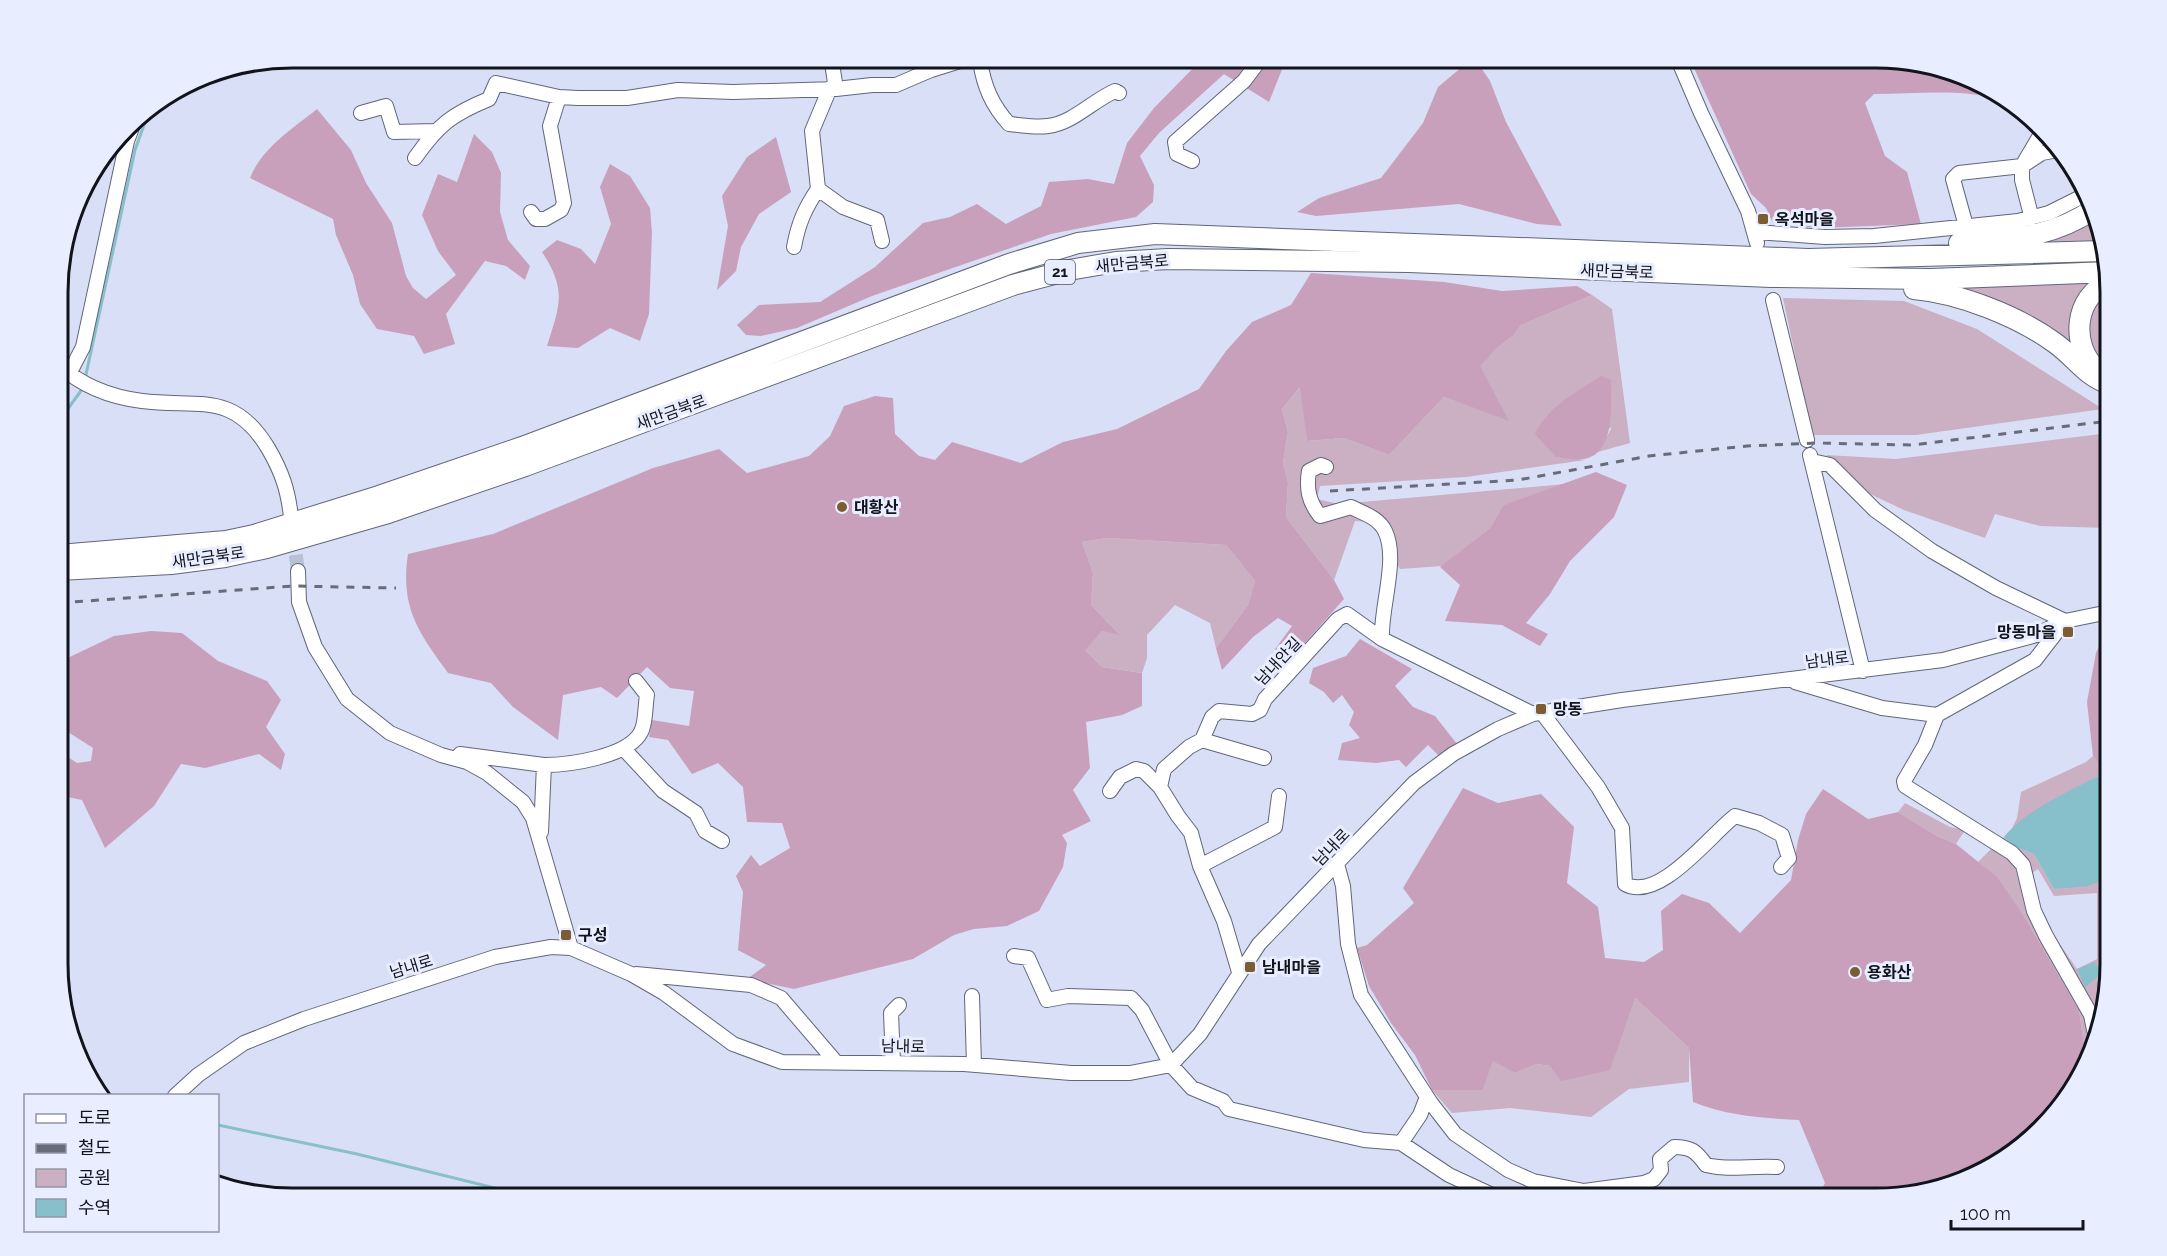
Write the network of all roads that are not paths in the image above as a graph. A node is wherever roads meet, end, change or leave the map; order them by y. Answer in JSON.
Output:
{"nodes":[{"id":1,"x":832,"y":68,"type":"edge"},
{"id":2,"x":937,"y":68,"type":"edge"},
{"id":3,"x":983,"y":68,"type":"edge"},
{"id":4,"x":1254,"y":68,"type":"edge"},
{"id":5,"x":1682,"y":68,"type":"edge"},
{"id":6,"x":833,"y":89,"type":"junction"},
{"id":7,"x":1119,"y":93,"type":"dead end"},
{"id":8,"x":559,"y":97,"type":"junction"},
{"id":9,"x":361,"y":113,"type":"dead end"},
{"id":10,"x":435,"y":131,"type":"junction"},
{"id":11,"x":2039,"y":139,"type":"edge"},
{"id":12,"x":126,"y":140,"type":"edge"},
{"id":13,"x":2050,"y":151,"type":"edge"},
{"id":14,"x":416,"y":158,"type":"dead end"},
{"id":15,"x":1192,"y":161,"type":"dead end"},
{"id":16,"x":2022,"y":166,"type":"junction"},
{"id":17,"x":818,"y":189,"type":"junction"},
{"id":18,"x":2078,"y":198,"type":"edge"},
{"id":19,"x":531,"y":212,"type":"dead end"},
{"id":20,"x":2086,"y":215,"type":"edge"},
{"id":21,"x":2032,"y":219,"type":"junction"},
{"id":22,"x":1966,"y":226,"type":"junction"},
{"id":23,"x":882,"y":241,"type":"dead end"},
{"id":24,"x":794,"y":247,"type":"dead end"},
{"id":25,"x":2096,"y":251,"type":"edge"},
{"id":26,"x":1808,"y":260,"type":"junction"},
{"id":27,"x":2099,"y":272,"type":"edge"},
{"id":28,"x":1771,"y":277,"type":"junction"},
{"id":29,"x":2100,"y":289,"type":"edge"},
{"id":30,"x":1773,"y":300,"type":"dead end"},
{"id":31,"x":68,"y":365,"type":"edge"},
{"id":32,"x":68,"y":373,"type":"edge"},
{"id":33,"x":2100,"y":373,"type":"edge"},
{"id":34,"x":2100,"y":381,"type":"edge"},
{"id":35,"x":1810,"y":451,"type":"junction"},
{"id":36,"x":1326,"y":467,"type":"dead end"},
{"id":37,"x":291,"y":517,"type":"tunnel mouth"},
{"id":38,"x":68,"y":554,"type":"edge"},
{"id":39,"x":68,"y":570,"type":"edge"},
{"id":40,"x":298,"y":571,"type":"tunnel mouth"},
{"id":41,"x":2100,"y":614,"type":"edge"},
{"id":42,"x":2065,"y":621,"type":"junction"},
{"id":43,"x":1382,"y":639,"type":"junction"},
{"id":44,"x":1863,"y":671,"type":"junction"},
{"id":45,"x":1787,"y":680,"type":"junction"},
{"id":46,"x":636,"y":681,"type":"dead end"},
{"id":47,"x":1538,"y":714,"type":"junction"},
{"id":48,"x":1937,"y":715,"type":"junction"},
{"id":49,"x":1202,"y":740,"type":"junction"},
{"id":50,"x":623,"y":748,"type":"junction"},
{"id":51,"x":441,"y":755,"type":"junction"},
{"id":52,"x":1264,"y":758,"type":"dead end"},
{"id":53,"x":544,"y":765,"type":"junction"},
{"id":54,"x":1160,"y":787,"type":"junction"},
{"id":55,"x":1110,"y":791,"type":"dead end"},
{"id":56,"x":1279,"y":796,"type":"dead end"},
{"id":57,"x":722,"y":841,"type":"dead end"},
{"id":58,"x":540,"y":845,"type":"junction"},
{"id":59,"x":1337,"y":864,"type":"junction"},
{"id":60,"x":1200,"y":866,"type":"junction"},
{"id":61,"x":1781,"y":867,"type":"dead end"},
{"id":62,"x":571,"y":948,"type":"junction"},
{"id":63,"x":1014,"y":956,"type":"dead end"},
{"id":64,"x":1239,"y":972,"type":"junction"},
{"id":65,"x":631,"y":974,"type":"junction"},
{"id":66,"x":972,"y":996,"type":"dead end"},
{"id":67,"x":899,"y":1005,"type":"dead end"},
{"id":68,"x":2092,"y":1021,"type":"edge"},
{"id":69,"x":835,"y":1061,"type":"junction"},
{"id":70,"x":893,"y":1063,"type":"junction"},
{"id":71,"x":974,"y":1065,"type":"junction"},
{"id":72,"x":1171,"y":1065,"type":"junction"},
{"id":73,"x":176,"y":1094,"type":"edge"},
{"id":74,"x":1427,"y":1097,"type":"junction"},
{"id":75,"x":1401,"y":1143,"type":"junction"},
{"id":76,"x":1777,"y":1167,"type":"dead end"},
{"id":77,"x":1477,"y":1188,"type":"edge"},
{"id":78,"x":1556,"y":1188,"type":"edge"},
{"id":79,"x":1617,"y":1188,"type":"edge"}],
"edges":[{"from":1,"to":6,"type":"street"},
{"from":2,"to":6,"type":"street"},
{"from":3,"to":7,"type":"street"},
{"from":4,"to":15,"type":"street"},
{"from":5,"to":22,"type":"street"},
{"from":6,"to":8,"type":"street"},
{"from":6,"to":17,"type":"street"},
{"from":8,"to":10,"type":"street"},
{"from":8,"to":19,"type":"street"},
{"from":9,"to":10,"type":"street"},
{"from":10,"to":14,"type":"street"},
{"from":11,"to":16,"type":"street"},
{"from":12,"to":31,"type":"street"},
{"from":13,"to":16,"type":"street"},
{"from":16,"to":21,"type":"street"},
{"from":16,"to":22,"type":"street"},
{"from":17,"to":23,"type":"street"},
{"from":17,"to":24,"type":"street"},
{"from":18,"to":21,"type":"street"},
{"from":20,"to":26,"type":"highway"},
{"from":21,"to":22,"type":"street"},
{"from":25,"to":26,"type":"highway","name":"새만금북로","number":"21"},
{"from":26,"to":38,"type":"highway","name":"새만금북로","number":"21"},
{"from":27,"to":28,"type":"highway","name":"새만금북로","number":"21"},
{"from":28,"to":34,"type":"highway"},
{"from":28,"to":39,"type":"highway","name":"새만금북로","number":"21"},
{"from":29,"to":33,"type":"highway"},
{"from":30,"to":35,"type":"street"},
{"from":32,"to":37,"type":"street"},
{"from":35,"to":42,"type":"street"},
{"from":35,"to":44,"type":"street"},
{"from":36,"to":43,"type":"street"},
{"from":40,"to":51,"type":"street"},
{"from":41,"to":42,"type":"street","name":"남내로"},
{"from":42,"to":44,"type":"street","name":"남내로"},
{"from":42,"to":48,"type":"street"},
{"from":43,"to":47,"type":"street","name":"남내안길"},
{"from":43,"to":49,"type":"street","name":"남내안길"},
{"from":44,"to":45,"type":"street","name":"남내로"},
{"from":45,"to":47,"type":"street","name":"남내로"},
{"from":45,"to":48,"type":"street"},
{"from":46,"to":50,"type":"street"},
{"from":47,"to":59,"type":"street","name":"남내로"},
{"from":47,"to":61,"type":"street"},
{"from":48,"to":68,"type":"street"},
{"from":49,"to":52,"type":"street"},
{"from":49,"to":54,"type":"street","name":"남내안길"},
{"from":50,"to":53,"type":"street"},
{"from":50,"to":57,"type":"street"},
{"from":51,"to":53,"type":"street"},
{"from":51,"to":58,"type":"street"},
{"from":53,"to":58,"type":"street"},
{"from":54,"to":55,"type":"street"},
{"from":54,"to":60,"type":"street"},
{"from":56,"to":60,"type":"street"},
{"from":58,"to":62,"type":"street"},
{"from":59,"to":64,"type":"street","name":"남내로"},
{"from":59,"to":74,"type":"street"},
{"from":60,"to":64,"type":"street"},
{"from":62,"to":65,"type":"street","name":"남내로"},
{"from":62,"to":73,"type":"street","name":"남내로"},
{"from":63,"to":72,"type":"street"},
{"from":64,"to":72,"type":"street","name":"남내로"},
{"from":65,"to":69,"type":"street","name":"남내로"},
{"from":65,"to":69,"type":"street"},
{"from":66,"to":71,"type":"street"},
{"from":67,"to":70,"type":"street"},
{"from":69,"to":70,"type":"street","name":"남내로"},
{"from":70,"to":71,"type":"street","name":"남내로"},
{"from":71,"to":72,"type":"street","name":"남내로"},
{"from":72,"to":75,"type":"street"},
{"from":74,"to":75,"type":"street"},
{"from":74,"to":78,"type":"street"},
{"from":75,"to":77,"type":"street"},
{"from":76,"to":79,"type":"street"}]}
